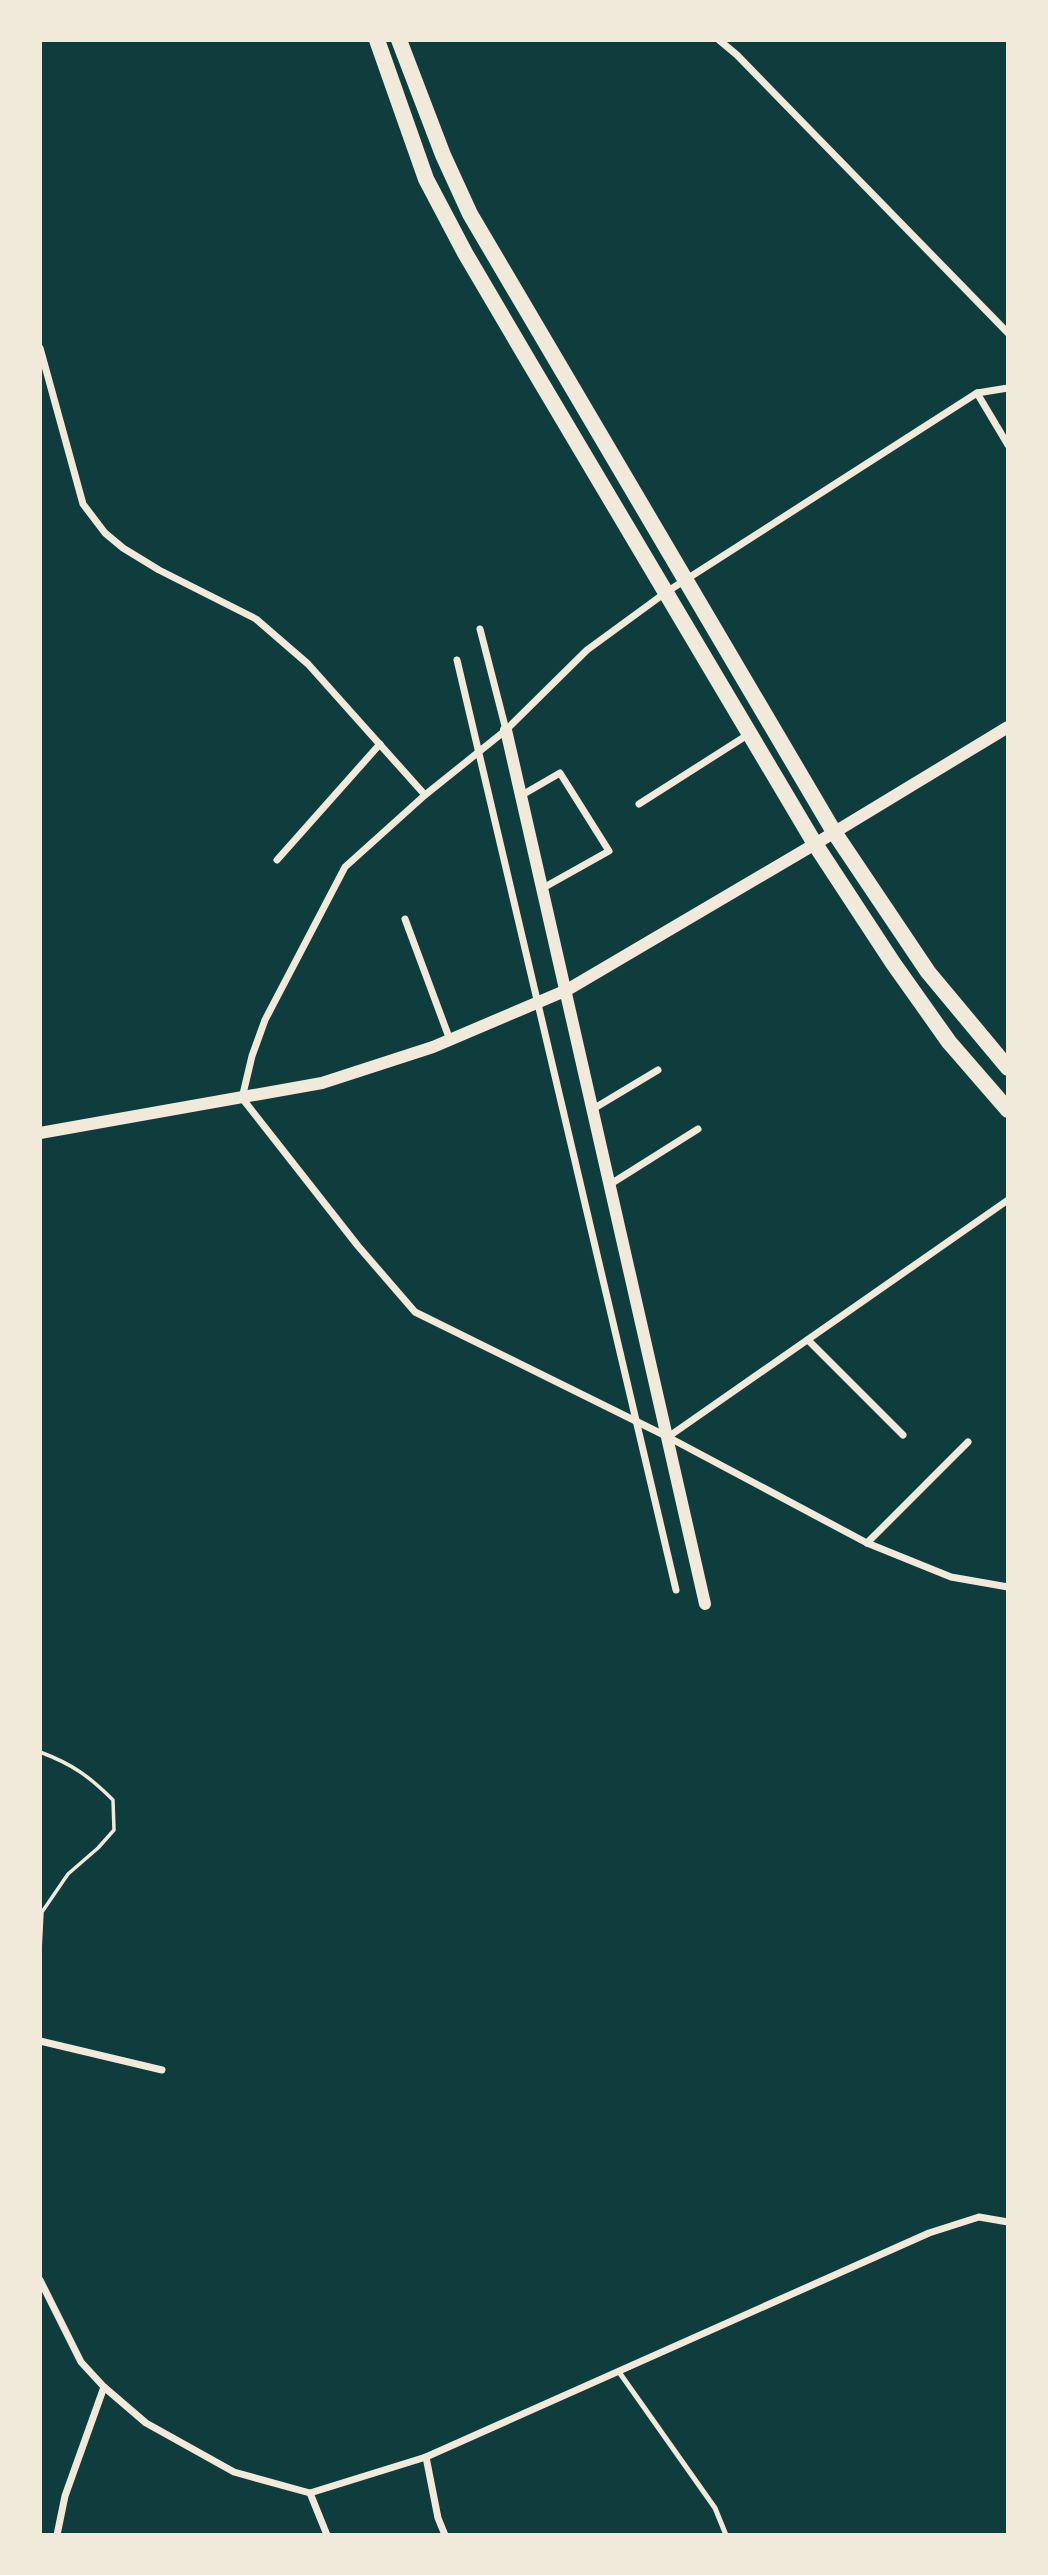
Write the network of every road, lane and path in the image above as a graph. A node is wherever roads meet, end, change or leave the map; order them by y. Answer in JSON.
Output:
{"nodes":[{"id":1,"x":377,"y":40,"type":"edge"},
{"id":2,"x":398,"y":40,"type":"edge"},
{"id":3,"x":719,"y":40,"type":"edge"},
{"id":4,"x":1008,"y":333,"type":"edge"},
{"id":5,"x":40,"y":348,"type":"edge"},
{"id":6,"x":1008,"y":388,"type":"edge"},
{"id":7,"x":977,"y":393,"type":"junction"},
{"id":8,"x":1008,"y":445,"type":"edge"},
{"id":9,"x":687,"y":579,"type":"junction"},
{"id":10,"x":665,"y":593,"type":"junction"},
{"id":11,"x":480,"y":629,"type":"dead end"},
{"id":12,"x":457,"y":660,"type":"dead end"},
{"id":13,"x":1008,"y":727,"type":"edge"},
{"id":14,"x":506,"y":730,"type":"junction"},
{"id":15,"x":749,"y":734,"type":"junction"},
{"id":16,"x":380,"y":744,"type":"junction"},
{"id":17,"x":478,"y":753,"type":"junction"},
{"id":18,"x":425,"y":795,"type":"junction"},
{"id":19,"x":522,"y":795,"type":"junction"},
{"id":20,"x":639,"y":804,"type":"dead end"},
{"id":21,"x":834,"y":832,"type":"junction"},
{"id":22,"x":815,"y":844,"type":"junction"},
{"id":23,"x":277,"y":860,"type":"dead end"},
{"id":24,"x":543,"y":888,"type":"junction"},
{"id":25,"x":405,"y":919,"type":"dead end"},
{"id":26,"x":567,"y":990,"type":"junction"},
{"id":27,"x":537,"y":1002,"type":"junction"},
{"id":28,"x":450,"y":1040,"type":"junction"},
{"id":29,"x":1008,"y":1068,"type":"edge"},
{"id":30,"x":658,"y":1070,"type":"dead end"},
{"id":31,"x":242,"y":1098,"type":"junction"},
{"id":32,"x":593,"y":1109,"type":"junction"},
{"id":33,"x":1008,"y":1110,"type":"edge"},
{"id":34,"x":698,"y":1129,"type":"dead end"},
{"id":35,"x":40,"y":1133,"type":"edge"},
{"id":36,"x":610,"y":1185,"type":"junction"},
{"id":37,"x":1008,"y":1200,"type":"edge"},
{"id":38,"x":808,"y":1339,"type":"junction"},
{"id":39,"x":634,"y":1420,"type":"junction"},
{"id":40,"x":903,"y":1435,"type":"dead end"},
{"id":41,"x":668,"y":1437,"type":"junction"},
{"id":42,"x":968,"y":1442,"type":"dead end"},
{"id":43,"x":867,"y":1543,"type":"junction"},
{"id":44,"x":1008,"y":1587,"type":"edge"},
{"id":45,"x":676,"y":1590,"type":"dead end"},
{"id":46,"x":705,"y":1604,"type":"dead end"},
{"id":47,"x":40,"y":1752,"type":"edge"},
{"id":48,"x":40,"y":1951,"type":"edge"},
{"id":49,"x":40,"y":2041,"type":"edge"},
{"id":50,"x":162,"y":2070,"type":"dead end"},
{"id":51,"x":1008,"y":2222,"type":"edge"},
{"id":52,"x":40,"y":2280,"type":"edge"},
{"id":53,"x":619,"y":2372,"type":"junction"},
{"id":54,"x":104,"y":2387,"type":"junction"},
{"id":55,"x":426,"y":2457,"type":"junction"},
{"id":56,"x":310,"y":2493,"type":"junction"},
{"id":57,"x":57,"y":2535,"type":"edge"},
{"id":58,"x":327,"y":2535,"type":"edge"},
{"id":59,"x":445,"y":2535,"type":"edge"},
{"id":60,"x":726,"y":2535,"type":"edge"}],
"edges":[{"from":1,"to":10,"type":"main road"},
{"from":2,"to":9,"type":"main road"},
{"from":3,"to":4,"type":"street"},
{"from":5,"to":16,"type":"street"},
{"from":6,"to":7,"type":"street"},
{"from":7,"to":8,"type":"street"},
{"from":7,"to":9,"type":"street"},
{"from":9,"to":10,"type":"street"},
{"from":9,"to":21,"type":"main road"},
{"from":10,"to":14,"type":"street"},
{"from":10,"to":15,"type":"main road"},
{"from":11,"to":14,"type":"street"},
{"from":12,"to":17,"type":"street"},
{"from":13,"to":21,"type":"street"},
{"from":14,"to":17,"type":"street"},
{"from":14,"to":19,"type":"street"},
{"from":15,"to":20,"type":"street"},
{"from":15,"to":22,"type":"main road"},
{"from":16,"to":18,"type":"street"},
{"from":16,"to":23,"type":"street"},
{"from":17,"to":18,"type":"street"},
{"from":17,"to":27,"type":"street"},
{"from":18,"to":31,"type":"street"},
{"from":19,"to":24,"type":"street"},
{"from":19,"to":24,"type":"street"},
{"from":21,"to":22,"type":"street"},
{"from":21,"to":29,"type":"main road"},
{"from":22,"to":26,"type":"street"},
{"from":22,"to":33,"type":"main road"},
{"from":24,"to":26,"type":"street"},
{"from":25,"to":28,"type":"street"},
{"from":26,"to":27,"type":"street"},
{"from":26,"to":32,"type":"street"},
{"from":27,"to":28,"type":"street"},
{"from":27,"to":39,"type":"street"},
{"from":28,"to":31,"type":"street"},
{"from":30,"to":32,"type":"street"},
{"from":31,"to":35,"type":"street"},
{"from":31,"to":39,"type":"street"},
{"from":32,"to":36,"type":"street"},
{"from":34,"to":36,"type":"street"},
{"from":36,"to":41,"type":"street"},
{"from":37,"to":38,"type":"street"},
{"from":38,"to":40,"type":"street"},
{"from":38,"to":41,"type":"street"},
{"from":39,"to":41,"type":"street"},
{"from":39,"to":45,"type":"street"},
{"from":41,"to":43,"type":"street"},
{"from":41,"to":46,"type":"street"},
{"from":42,"to":43,"type":"street"},
{"from":43,"to":44,"type":"street"},
{"from":47,"to":48,"type":"path"},
{"from":49,"to":50,"type":"street"},
{"from":51,"to":53,"type":"street"},
{"from":52,"to":54,"type":"street"},
{"from":53,"to":55,"type":"street"},
{"from":53,"to":60,"type":"lane"},
{"from":54,"to":56,"type":"street"},
{"from":54,"to":57,"type":"street"},
{"from":55,"to":56,"type":"street"},
{"from":55,"to":59,"type":"street"},
{"from":56,"to":58,"type":"street"}]}
